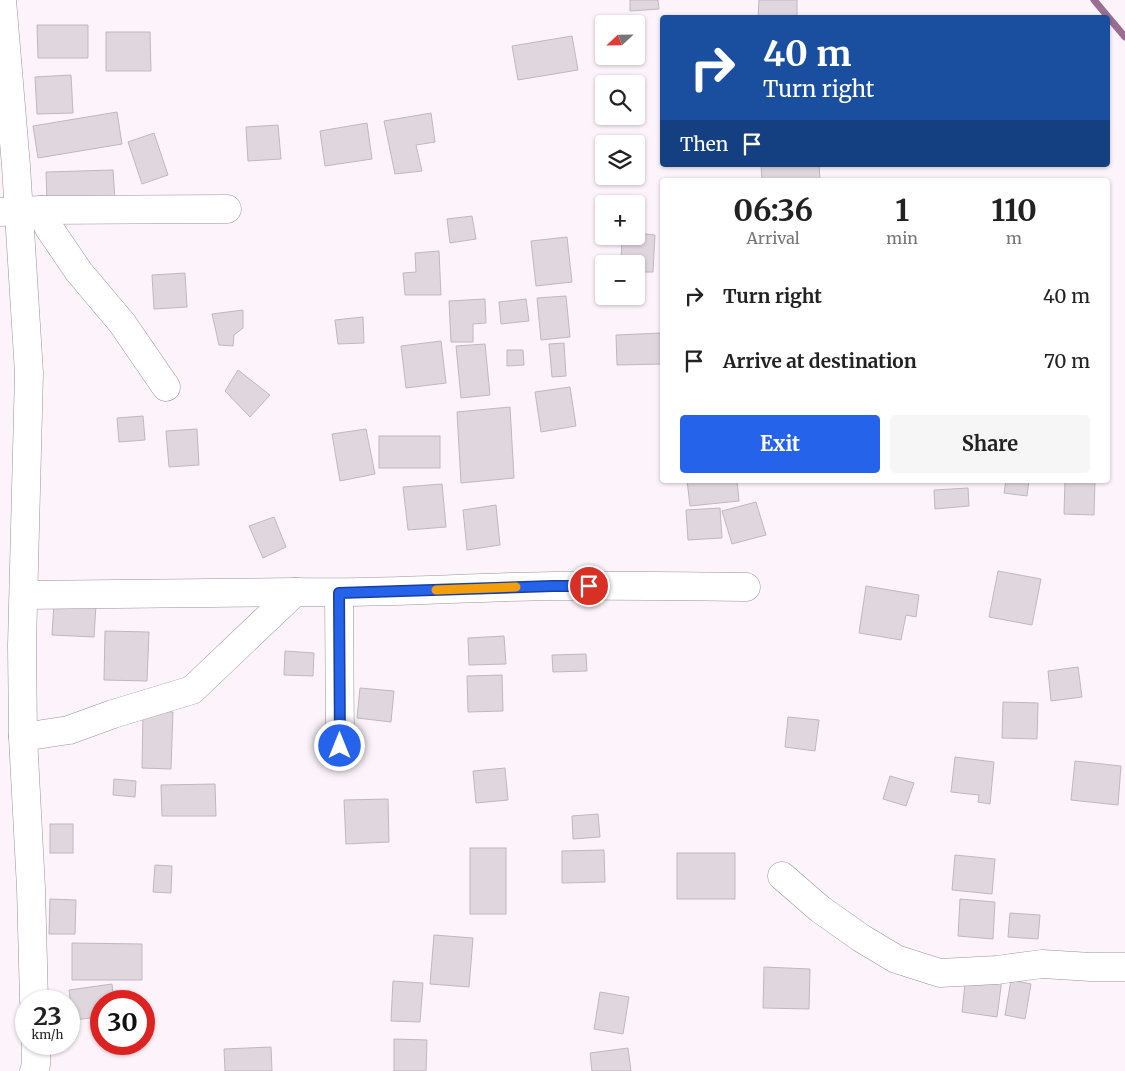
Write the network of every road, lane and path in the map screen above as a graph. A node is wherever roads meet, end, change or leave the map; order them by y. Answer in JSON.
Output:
{"nodes":[{"id":1,"x":2,"y":0,"type":"edge"},
{"id":2,"x":226,"y":209,"type":"dead end"},
{"id":3,"x":20,"y":211,"type":"edge"},
{"id":4,"x":166,"y":386,"type":"dead end"},
{"id":5,"x":746,"y":588,"type":"dead end"},
{"id":6,"x":295,"y":592,"type":"junction"},
{"id":7,"x":339,"y":593,"type":"junction"},
{"id":8,"x":24,"y":594,"type":"junction"},
{"id":9,"x":24,"y":737,"type":"junction"},
{"id":10,"x":340,"y":746,"type":"dead end"},
{"id":11,"x":782,"y":876,"type":"dead end"},
{"id":12,"x":1125,"y":967,"type":"edge"},
{"id":13,"x":34,"y":990,"type":"edge"},
{"id":14,"x":36,"y":1055,"type":"edge"},
{"id":15,"x":34,"y":1071,"type":"edge"}],
"edges":[{"from":1,"to":3,"type":"street"},
{"from":2,"to":3,"type":"street"},
{"from":3,"to":4,"type":"street"},
{"from":3,"to":8,"type":"street"},
{"from":5,"to":7,"type":"street"},
{"from":6,"to":7,"type":"street"},
{"from":6,"to":8,"type":"street"},
{"from":6,"to":9,"type":"street"},
{"from":7,"to":10,"type":"street"},
{"from":8,"to":9,"type":"street"},
{"from":9,"to":13,"type":"street"},
{"from":11,"to":12,"type":"street"},
{"from":14,"to":15,"type":"street"}]}
